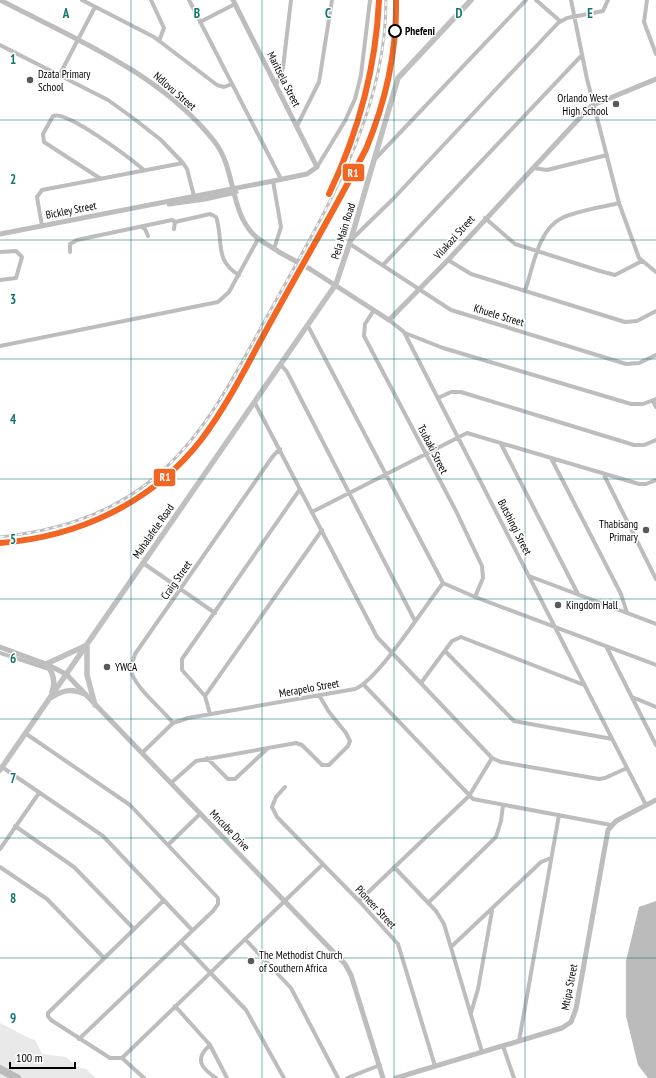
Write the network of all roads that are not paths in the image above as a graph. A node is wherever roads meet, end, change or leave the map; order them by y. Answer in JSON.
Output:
{"nodes":[{"id":1,"x":0,"y":0,"type":"edge"},
{"id":2,"x":82,"y":0,"type":"edge"},
{"id":3,"x":151,"y":0,"type":"edge"},
{"id":4,"x":189,"y":0,"type":"edge"},
{"id":5,"x":291,"y":0,"type":"edge"},
{"id":6,"x":332,"y":0,"type":"edge"},
{"id":7,"x":370,"y":0,"type":"edge"},
{"id":8,"x":471,"y":0,"type":"edge"},
{"id":9,"x":526,"y":0,"type":"edge"},
{"id":10,"x":536,"y":0,"type":"edge"},
{"id":11,"x":571,"y":0,"type":"edge"},
{"id":12,"x":608,"y":0,"type":"edge"},
{"id":13,"x":646,"y":0,"type":"edge"},
{"id":14,"x":234,"y":2,"type":"edge"},
{"id":15,"x":95,"y":7,"type":"junction"},
{"id":16,"x":575,"y":16,"type":"junction"},
{"id":17,"x":560,"y":21,"type":"junction"},
{"id":18,"x":200,"y":22,"type":"junction"},
{"id":19,"x":77,"y":40,"type":"junction"},
{"id":20,"x":159,"y":41,"type":"junction"},
{"id":21,"x":0,"y":45,"type":"edge"},
{"id":22,"x":656,"y":54,"type":"edge"},
{"id":23,"x":582,"y":55,"type":"junction"},
{"id":24,"x":59,"y":76,"type":"junction"},
{"id":25,"x":656,"y":79,"type":"edge"},
{"id":26,"x":232,"y":84,"type":"junction"},
{"id":27,"x":276,"y":85,"type":"junction"},
{"id":28,"x":593,"y":105,"type":"junction"},
{"id":29,"x":297,"y":126,"type":"junction"},
{"id":30,"x":607,"y":155,"type":"junction"},
{"id":31,"x":376,"y":158,"type":"junction"},
{"id":32,"x":183,"y":163,"type":"junction"},
{"id":33,"x":318,"y":167,"type":"junction"},
{"id":34,"x":533,"y":168,"type":"junction"},
{"id":35,"x":144,"y":170,"type":"junction"},
{"id":36,"x":101,"y":179,"type":"junction"},
{"id":37,"x":281,"y":179,"type":"junction"},
{"id":38,"x":273,"y":181,"type":"junction"},
{"id":39,"x":234,"y":190,"type":"junction"},
{"id":40,"x":194,"y":196,"type":"junction"},
{"id":41,"x":619,"y":203,"type":"junction"},
{"id":42,"x":146,"y":206,"type":"junction"},
{"id":43,"x":485,"y":218,"type":"junction"},
{"id":44,"x":175,"y":222,"type":"junction"},
{"id":45,"x":42,"y":226,"type":"junction"},
{"id":46,"x":142,"y":227,"type":"junction"},
{"id":47,"x":174,"y":229,"type":"dead end"},
{"id":48,"x":0,"y":234,"type":"edge"},
{"id":49,"x":148,"y":236,"type":"dead end"},
{"id":50,"x":258,"y":239,"type":"junction"},
{"id":51,"x":351,"y":241,"type":"junction"},
{"id":52,"x":277,"y":250,"type":"junction"},
{"id":53,"x":538,"y":250,"type":"junction"},
{"id":54,"x":0,"y":252,"type":"edge"},
{"id":55,"x":70,"y":252,"type":"dead end"},
{"id":56,"x":448,"y":260,"type":"junction"},
{"id":57,"x":642,"y":261,"type":"junction"},
{"id":58,"x":383,"y":265,"type":"junction"},
{"id":59,"x":310,"y":268,"type":"joint"},
{"id":60,"x":656,"y":272,"type":"edge"},
{"id":61,"x":239,"y":275,"type":"junction"},
{"id":62,"x":0,"y":280,"type":"edge"},
{"id":63,"x":336,"y":284,"type":"junction"},
{"id":64,"x":419,"y":288,"type":"junction"},
{"id":65,"x":525,"y":291,"type":"junction"},
{"id":66,"x":374,"y":310,"type":"junction"},
{"id":67,"x":656,"y":312,"type":"edge"},
{"id":68,"x":389,"y":320,"type":"junction"},
{"id":69,"x":308,"y":326,"type":"junction"},
{"id":70,"x":404,"y":332,"type":"junction"},
{"id":71,"x":0,"y":346,"type":"edge"},
{"id":72,"x":656,"y":355,"type":"edge"},
{"id":73,"x":281,"y":365,"type":"junction"},
{"id":74,"x":438,"y":398,"type":"junction"},
{"id":75,"x":654,"y":400,"type":"edge"},
{"id":76,"x":255,"y":403,"type":"junction"},
{"id":77,"x":656,"y":407,"type":"edge"},
{"id":78,"x":458,"y":436,"type":"junction"},
{"id":79,"x":656,"y":440,"type":"edge"},
{"id":80,"x":501,"y":444,"type":"junction"},
{"id":81,"x":280,"y":449,"type":"junction"},
{"id":82,"x":424,"y":454,"type":"junction"},
{"id":83,"x":550,"y":458,"type":"junction"},
{"id":84,"x":603,"y":473,"type":"junction"},
{"id":85,"x":386,"y":474,"type":"junction"},
{"id":86,"x":656,"y":480,"type":"edge"},
{"id":87,"x":300,"y":489,"type":"junction"},
{"id":88,"x":347,"y":493,"type":"junction"},
{"id":89,"x":312,"y":512,"type":"junction"},
{"id":90,"x":322,"y":530,"type":"junction"},
{"id":91,"x":143,"y":563,"type":"junction"},
{"id":92,"x":529,"y":576,"type":"junction"},
{"id":93,"x":656,"y":579,"type":"edge"},
{"id":94,"x":443,"y":583,"type":"junction"},
{"id":95,"x":181,"y":588,"type":"junction"},
{"id":96,"x":578,"y":594,"type":"junction"},
{"id":97,"x":475,"y":597,"type":"junction"},
{"id":98,"x":215,"y":612,"type":"junction"},
{"id":99,"x":626,"y":613,"type":"junction"},
{"id":100,"x":415,"y":621,"type":"junction"},
{"id":101,"x":656,"y":624,"type":"edge"},
{"id":102,"x":556,"y":627,"type":"junction"},
{"id":103,"x":87,"y":645,"type":"junction"},
{"id":104,"x":605,"y":645,"type":"junction"},
{"id":105,"x":0,"y":647,"type":"edge"},
{"id":106,"x":445,"y":650,"type":"junction"},
{"id":107,"x":0,"y":653,"type":"edge"},
{"id":108,"x":391,"y":653,"type":"junction"},
{"id":109,"x":46,"y":664,"type":"junction"},
{"id":110,"x":656,"y":665,"type":"edge"},
{"id":111,"x":50,"y":669,"type":"junction"},
{"id":112,"x":66,"y":674,"type":"junction"},
{"id":113,"x":420,"y":683,"type":"junction"},
{"id":114,"x":584,"y":685,"type":"junction"},
{"id":115,"x":364,"y":686,"type":"junction"},
{"id":116,"x":85,"y":694,"type":"junction"},
{"id":117,"x":319,"y":695,"type":"junction"},
{"id":118,"x":205,"y":696,"type":"junction"},
{"id":119,"x":631,"y":697,"type":"junction"},
{"id":120,"x":48,"y":700,"type":"junction"},
{"id":121,"x":95,"y":705,"type":"junction"},
{"id":122,"x":656,"y":707,"type":"edge"},
{"id":123,"x":210,"y":714,"type":"junction"},
{"id":124,"x":172,"y":723,"type":"junction"},
{"id":125,"x":25,"y":733,"type":"junction"},
{"id":126,"x":612,"y":739,"type":"junction"},
{"id":127,"x":656,"y":745,"type":"edge"},
{"id":128,"x":267,"y":748,"type":"junction"},
{"id":129,"x":142,"y":753,"type":"junction"},
{"id":130,"x":207,"y":758,"type":"junction"},
{"id":131,"x":492,"y":758,"type":"junction"},
{"id":132,"x":1,"y":768,"type":"edge"},
{"id":133,"x":627,"y":768,"type":"junction"},
{"id":134,"x":171,"y":783,"type":"junction"},
{"id":135,"x":285,"y":787,"type":"dead end"},
{"id":136,"x":39,"y":793,"type":"junction"},
{"id":137,"x":469,"y":796,"type":"junction"},
{"id":138,"x":656,"y":800,"type":"edge"},
{"id":139,"x":503,"y":805,"type":"junction"},
{"id":140,"x":646,"y":805,"type":"junction"},
{"id":141,"x":200,"y":814,"type":"junction"},
{"id":142,"x":559,"y":815,"type":"junction"},
{"id":143,"x":611,"y":825,"type":"junction"},
{"id":144,"x":15,"y":826,"type":"junction"},
{"id":145,"x":168,"y":845,"type":"junction"},
{"id":146,"x":0,"y":849,"type":"edge"},
{"id":147,"x":551,"y":858,"type":"junction"},
{"id":148,"x":322,"y":864,"type":"junction"},
{"id":149,"x":0,"y":867,"type":"edge"},
{"id":150,"x":394,"y":867,"type":"junction"},
{"id":151,"x":164,"y":900,"type":"junction"},
{"id":152,"x":359,"y":901,"type":"junction"},
{"id":153,"x":284,"y":902,"type":"junction"},
{"id":154,"x":428,"y":903,"type":"junction"},
{"id":155,"x":492,"y":910,"type":"junction"},
{"id":156,"x":134,"y":929,"type":"junction"},
{"id":157,"x":192,"y":930,"type":"junction"},
{"id":158,"x":245,"y":939,"type":"junction"},
{"id":159,"x":181,"y":942,"type":"junction"},
{"id":160,"x":451,"y":947,"type":"junction"},
{"id":161,"x":104,"y":958,"type":"junction"},
{"id":162,"x":210,"y":972,"type":"junction"},
{"id":163,"x":175,"y":1006,"type":"junction"},
{"id":164,"x":471,"y":1013,"type":"junction"},
{"id":165,"x":79,"y":1038,"type":"junction"},
{"id":166,"x":518,"y":1040,"type":"junction"},
{"id":167,"x":210,"y":1045,"type":"junction"},
{"id":168,"x":503,"y":1046,"type":"junction"},
{"id":169,"x":482,"y":1052,"type":"junction"},
{"id":170,"x":122,"y":1058,"type":"junction"},
{"id":171,"x":380,"y":1065,"type":"junction"},
{"id":172,"x":435,"y":1066,"type":"junction"},
{"id":173,"x":144,"y":1078,"type":"edge"},
{"id":174,"x":216,"y":1078,"type":"edge"},
{"id":175,"x":227,"y":1078,"type":"edge"},
{"id":176,"x":284,"y":1078,"type":"edge"},
{"id":177,"x":338,"y":1078,"type":"edge"},
{"id":178,"x":347,"y":1078,"type":"edge"},
{"id":179,"x":384,"y":1078,"type":"edge"},
{"id":180,"x":396,"y":1078,"type":"edge"},
{"id":181,"x":514,"y":1078,"type":"edge"}],
"edges":[{"from":1,"to":19,"type":"street","name":"Ndlovu Street"},
{"from":2,"to":15,"type":"street"},
{"from":3,"to":20,"type":"street"},
{"from":4,"to":18,"type":"street"},
{"from":5,"to":27,"type":"street"},
{"from":6,"to":29,"type":"street"},
{"from":7,"to":33,"type":"street"},
{"from":8,"to":31,"type":"main road","name":"Pela Main Road"},
{"from":9,"to":31,"type":"street"},
{"from":10,"to":17,"type":"street"},
{"from":11,"to":16,"type":"street"},
{"from":12,"to":16,"type":"street"},
{"from":13,"to":22,"type":"street"},
{"from":14,"to":18,"type":"street"},
{"from":14,"to":27,"type":"street","name":"Maritsela Street"},
{"from":15,"to":19,"type":"street"},
{"from":15,"to":20,"type":"street"},
{"from":16,"to":17,"type":"street"},
{"from":16,"to":23,"type":"street"},
{"from":17,"to":51,"type":"street"},
{"from":18,"to":26,"type":"street"},
{"from":19,"to":24,"type":"street"},
{"from":19,"to":39,"type":"street","name":"Ndlovu Street"},
{"from":20,"to":26,"type":"street"},
{"from":21,"to":24,"type":"street"},
{"from":23,"to":28,"type":"street"},
{"from":23,"to":58,"type":"street"},
{"from":24,"to":32,"type":"street"},
{"from":25,"to":28,"type":"street","name":"Vilakazi Street"},
{"from":26,"to":37,"type":"street"},
{"from":27,"to":29,"type":"street","name":"Maritsela Street"},
{"from":28,"to":30,"type":"street"},
{"from":28,"to":34,"type":"street","name":"Vilakazi Street"},
{"from":29,"to":33,"type":"street","name":"Maritsela Street"},
{"from":30,"to":34,"type":"street"},
{"from":30,"to":41,"type":"street"},
{"from":31,"to":51,"type":"main road","name":"Pela Main Road"},
{"from":32,"to":35,"type":"street"},
{"from":32,"to":40,"type":"street"},
{"from":33,"to":37,"type":"street","name":"Bickley Street"},
{"from":34,"to":43,"type":"street","name":"Vilakazi Street"},
{"from":35,"to":36,"type":"street"},
{"from":35,"to":36,"type":"street"},
{"from":36,"to":45,"type":"street"},
{"from":37,"to":38,"type":"street","name":"Bickley Street"},
{"from":38,"to":39,"type":"street","name":"Bickley Street"},
{"from":38,"to":52,"type":"street"},
{"from":39,"to":40,"type":"street","name":"Bickley Street"},
{"from":39,"to":42,"type":"street","name":"Bickley Street"},
{"from":39,"to":50,"type":"street","name":"Ndlovu Street"},
{"from":40,"to":42,"type":"street","name":"Bickley Street"},
{"from":41,"to":53,"type":"street"},
{"from":41,"to":57,"type":"street"},
{"from":42,"to":45,"type":"street","name":"Bickley Street"},
{"from":43,"to":53,"type":"street"},
{"from":43,"to":56,"type":"street","name":"Vilakazi Street"},
{"from":44,"to":46,"type":"street"},
{"from":44,"to":47,"type":"street"},
{"from":44,"to":61,"type":"street"},
{"from":45,"to":48,"type":"street","name":"Bickley Street"},
{"from":46,"to":49,"type":"street"},
{"from":46,"to":55,"type":"street"},
{"from":50,"to":52,"type":"street","name":"Ndlovu Street"},
{"from":50,"to":61,"type":"street"},
{"from":51,"to":58,"type":"street","name":"Khuele Street"},
{"from":51,"to":63,"type":"main road","name":"Pela Main Road"},
{"from":52,"to":59,"type":"street","name":"Ndlovu Street","bridge":true},
{"from":53,"to":57,"type":"street"},
{"from":53,"to":65,"type":"street"},
{"from":54,"to":62,"type":"street"},
{"from":56,"to":64,"type":"street","name":"Vilakazi Street"},
{"from":56,"to":65,"type":"street"},
{"from":57,"to":60,"type":"street"},
{"from":58,"to":64,"type":"street","name":"Khuele Street"},
{"from":59,"to":63,"type":"street","name":"Butshingi Street"},
{"from":61,"to":71,"type":"street"},
{"from":63,"to":66,"type":"street","name":"Butshingi Street"},
{"from":63,"to":69,"type":"main road","name":"Mahalafele Road"},
{"from":64,"to":68,"type":"street","name":"Vilakazi Street"},
{"from":64,"to":72,"type":"street","name":"Khuele Street"},
{"from":65,"to":67,"type":"street"},
{"from":66,"to":68,"type":"street","name":"Butshingi Street"},
{"from":66,"to":82,"type":"street","name":"Tsubaki Street"},
{"from":68,"to":70,"type":"street","name":"Butshingi Street"},
{"from":69,"to":73,"type":"main road","name":"Mahalafele Road"},
{"from":69,"to":85,"type":"street"},
{"from":70,"to":74,"type":"street","name":"Butshingi Street"},
{"from":70,"to":75,"type":"street"},
{"from":73,"to":76,"type":"main road","name":"Mahalafele Road"},
{"from":73,"to":88,"type":"street"},
{"from":74,"to":78,"type":"street","name":"Butshingi Street"},
{"from":74,"to":79,"type":"street"},
{"from":75,"to":77,"type":"street"},
{"from":76,"to":81,"type":"street"},
{"from":76,"to":91,"type":"main road","name":"Mahalafele Road"},
{"from":78,"to":80,"type":"street"},
{"from":78,"to":82,"type":"street"},
{"from":78,"to":92,"type":"street","name":"Butshingi Street"},
{"from":80,"to":83,"type":"street"},
{"from":80,"to":96,"type":"street"},
{"from":81,"to":87,"type":"street"},
{"from":81,"to":95,"type":"street","name":"Craig Street"},
{"from":82,"to":85,"type":"street"},
{"from":82,"to":97,"type":"street","name":"Tsubaki Street"},
{"from":83,"to":84,"type":"street"},
{"from":83,"to":99,"type":"street"},
{"from":84,"to":86,"type":"street"},
{"from":84,"to":93,"type":"street"},
{"from":85,"to":88,"type":"street"},
{"from":85,"to":94,"type":"street"},
{"from":87,"to":89,"type":"street"},
{"from":87,"to":98,"type":"street"},
{"from":88,"to":89,"type":"street"},
{"from":88,"to":100,"type":"street"},
{"from":89,"to":90,"type":"street"},
{"from":90,"to":108,"type":"street"},
{"from":90,"to":118,"type":"street"},
{"from":91,"to":95,"type":"street"},
{"from":91,"to":103,"type":"main road","name":"Mahalafele Road"},
{"from":92,"to":96,"type":"street"},
{"from":92,"to":102,"type":"street","name":"Butshingi Street"},
{"from":94,"to":97,"type":"street"},
{"from":94,"to":100,"type":"street"},
{"from":95,"to":98,"type":"street"},
{"from":95,"to":124,"type":"street","name":"Craig Street"},
{"from":96,"to":99,"type":"street"},
{"from":97,"to":102,"type":"street"},
{"from":98,"to":118,"type":"street"},
{"from":99,"to":101,"type":"street"},
{"from":100,"to":108,"type":"street"},
{"from":102,"to":104,"type":"street"},
{"from":102,"to":114,"type":"street","name":"Butshingi Street"},
{"from":103,"to":109,"type":"main road"},
{"from":103,"to":112,"type":"main road","name":"Mahalafele Road"},
{"from":103,"to":121,"type":"main road"},
{"from":104,"to":110,"type":"street"},
{"from":104,"to":119,"type":"street"},
{"from":105,"to":109,"type":"street","name":"Mncube Drive"},
{"from":106,"to":113,"type":"street"},
{"from":106,"to":114,"type":"street"},
{"from":106,"to":126,"type":"street"},
{"from":107,"to":111,"type":"street"},
{"from":108,"to":113,"type":"street"},
{"from":108,"to":115,"type":"street"},
{"from":109,"to":111,"type":"main road"},
{"from":109,"to":112,"type":"street","name":"Mncube Drive"},
{"from":111,"to":120,"type":"main road"},
{"from":112,"to":116,"type":"street","name":"Mncube Drive"},
{"from":112,"to":120,"type":"main road","name":"Mahalafele Road"},
{"from":113,"to":131,"type":"street"},
{"from":114,"to":126,"type":"street","name":"Butshingi Street"},
{"from":115,"to":117,"type":"street","name":"Merapelo Street"},
{"from":115,"to":137,"type":"street"},
{"from":116,"to":120,"type":"main road"},
{"from":116,"to":121,"type":"street","name":"Mncube Drive"},
{"from":117,"to":123,"type":"street","name":"Merapelo Street"},
{"from":117,"to":128,"type":"street"},
{"from":118,"to":123,"type":"street"},
{"from":119,"to":122,"type":"street"},
{"from":119,"to":127,"type":"street"},
{"from":120,"to":125,"type":"main road","name":"Mahalafele Road"},
{"from":121,"to":129,"type":"street","name":"Mncube Drive"},
{"from":123,"to":124,"type":"street","name":"Merapelo Street"},
{"from":124,"to":129,"type":"street"},
{"from":125,"to":132,"type":"main road","name":"Mahalafele Road"},
{"from":125,"to":145,"type":"street"},
{"from":126,"to":133,"type":"street","name":"Butshingi Street"},
{"from":128,"to":130,"type":"street"},
{"from":128,"to":130,"type":"street"},
{"from":129,"to":134,"type":"street","name":"Mncube Drive"},
{"from":130,"to":134,"type":"street"},
{"from":131,"to":133,"type":"street"},
{"from":131,"to":137,"type":"street"},
{"from":132,"to":136,"type":"street"},
{"from":133,"to":140,"type":"street","name":"Butshingi Street"},
{"from":134,"to":141,"type":"street","name":"Mncube Drive"},
{"from":135,"to":148,"type":"street","name":"Pioneer Street"},
{"from":136,"to":144,"type":"street"},
{"from":136,"to":151,"type":"street"},
{"from":137,"to":139,"type":"street"},
{"from":137,"to":150,"type":"street"},
{"from":138,"to":140,"type":"street"},
{"from":139,"to":142,"type":"street"},
{"from":139,"to":154,"type":"street"},
{"from":140,"to":143,"type":"street"},
{"from":141,"to":145,"type":"street"},
{"from":141,"to":153,"type":"street","name":"Mncube Drive"},
{"from":142,"to":143,"type":"street"},
{"from":142,"to":147,"type":"street"},
{"from":143,"to":166,"type":"street","name":"Mtipa Street"},
{"from":144,"to":146,"type":"street"},
{"from":144,"to":156,"type":"street"},
{"from":145,"to":157,"type":"street"},
{"from":147,"to":155,"type":"street"},
{"from":147,"to":166,"type":"street"},
{"from":148,"to":152,"type":"street","name":"Pioneer Street"},
{"from":148,"to":153,"type":"street"},
{"from":149,"to":161,"type":"street"},
{"from":150,"to":152,"type":"street"},
{"from":150,"to":154,"type":"street"},
{"from":151,"to":156,"type":"street"},
{"from":151,"to":157,"type":"street"},
{"from":152,"to":172,"type":"street","name":"Pioneer Street"},
{"from":153,"to":158,"type":"street"},
{"from":153,"to":171,"type":"street","name":"Mncube Drive"},
{"from":154,"to":160,"type":"street"},
{"from":155,"to":160,"type":"street"},
{"from":155,"to":164,"type":"street"},
{"from":156,"to":161,"type":"street"},
{"from":157,"to":159,"type":"street"},
{"from":158,"to":162,"type":"street"},
{"from":158,"to":177,"type":"street"},
{"from":159,"to":162,"type":"street"},
{"from":159,"to":165,"type":"street"},
{"from":160,"to":164,"type":"street"},
{"from":161,"to":165,"type":"street"},
{"from":162,"to":163,"type":"street"},
{"from":162,"to":176,"type":"street"},
{"from":163,"to":167,"type":"street"},
{"from":163,"to":170,"type":"street"},
{"from":164,"to":169,"type":"street"},
{"from":165,"to":170,"type":"street"},
{"from":166,"to":168,"type":"street","name":"Mtipa Street"},
{"from":167,"to":174,"type":"street"},
{"from":167,"to":175,"type":"street"},
{"from":168,"to":169,"type":"street","name":"Mtipa Street"},
{"from":168,"to":181,"type":"street"},
{"from":169,"to":172,"type":"street","name":"Mtipa Street"},
{"from":170,"to":173,"type":"street"},
{"from":171,"to":178,"type":"street"},
{"from":171,"to":179,"type":"street","name":"Mncube Drive"},
{"from":172,"to":180,"type":"street","name":"Mtipa Street"}]}
